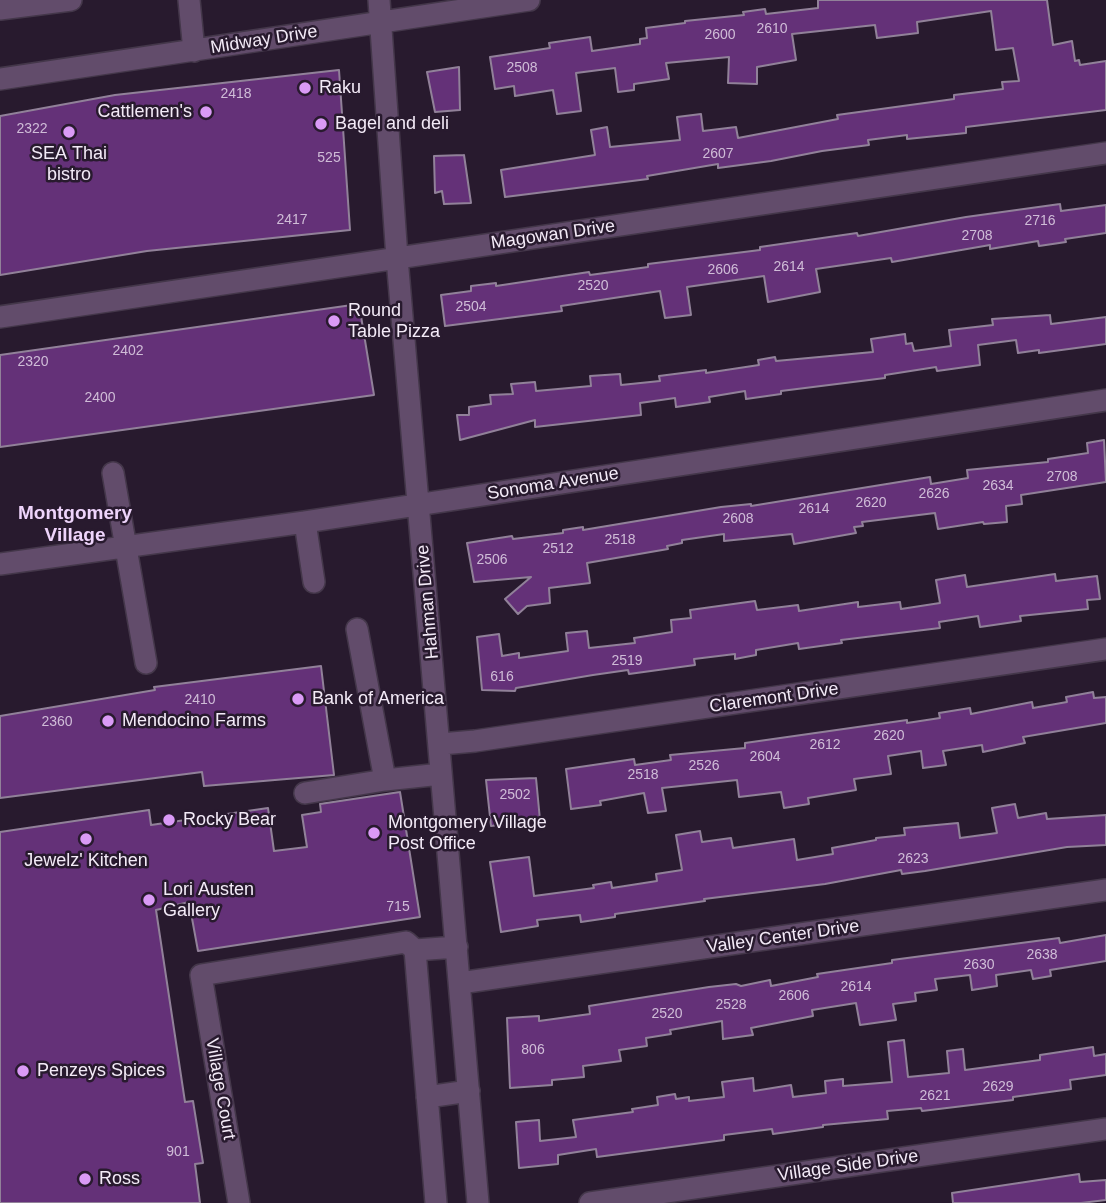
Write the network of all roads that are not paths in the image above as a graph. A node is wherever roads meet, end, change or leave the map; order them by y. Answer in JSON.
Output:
{"nodes":[{"id":1,"x":71,"y":0,"type":"edge"},
{"id":2,"x":189,"y":0,"type":"edge"},
{"id":3,"x":379,"y":0,"type":"edge"},
{"id":4,"x":528,"y":0,"type":"edge"},
{"id":5,"x":0,"y":9,"type":"edge"},
{"id":6,"x":381,"y":22,"type":"junction"},
{"id":7,"x":194,"y":51,"type":"junction"},
{"id":8,"x":0,"y":79,"type":"edge"},
{"id":9,"x":1106,"y":153,"type":"edge"},
{"id":10,"x":397,"y":258,"type":"junction"},
{"id":11,"x":0,"y":317,"type":"edge"},
{"id":12,"x":1106,"y":400,"type":"edge"},
{"id":13,"x":113,"y":473,"type":"dead end"},
{"id":14,"x":419,"y":504,"type":"junction"},
{"id":15,"x":304,"y":522,"type":"junction"},
{"id":16,"x":126,"y":546,"type":"junction"},
{"id":17,"x":0,"y":564,"type":"edge"},
{"id":18,"x":314,"y":582,"type":"dead end"},
{"id":19,"x":357,"y":629,"type":"dead end"},
{"id":20,"x":1106,"y":649,"type":"edge"},
{"id":21,"x":146,"y":663,"type":"dead end"},
{"id":22,"x":441,"y":744,"type":"junction"},
{"id":23,"x":442,"y":774,"type":"junction"},
{"id":24,"x":385,"y":780,"type":"junction"},
{"id":25,"x":306,"y":793,"type":"dead end"},
{"id":26,"x":1106,"y":890,"type":"edge"},
{"id":27,"x":457,"y":947,"type":"junction"},
{"id":28,"x":415,"y":950,"type":"junction"},
{"id":29,"x":460,"y":983,"type":"junction"},
{"id":30,"x":469,"y":1091,"type":"junction"},
{"id":31,"x":427,"y":1097,"type":"junction"},
{"id":32,"x":1106,"y":1129,"type":"edge"},
{"id":33,"x":239,"y":1203,"type":"edge"},
{"id":34,"x":436,"y":1203,"type":"edge"},
{"id":35,"x":478,"y":1203,"type":"edge"},
{"id":36,"x":590,"y":1203,"type":"edge"}],
"edges":[{"from":1,"to":5,"type":"street"},
{"from":2,"to":7,"type":"street"},
{"from":3,"to":6,"type":"street","name":"Hahman Drive"},
{"from":4,"to":6,"type":"street","name":"Midway Drive"},
{"from":6,"to":7,"type":"street","name":"Midway Drive"},
{"from":6,"to":10,"type":"street","name":"Hahman Drive"},
{"from":7,"to":8,"type":"street","name":"Midway Drive"},
{"from":9,"to":10,"type":"street","name":"Magowan Drive"},
{"from":10,"to":11,"type":"street","name":"Magowan Drive"},
{"from":10,"to":14,"type":"street","name":"Hahman Drive"},
{"from":12,"to":14,"type":"street","name":"Sonoma Avenue"},
{"from":13,"to":16,"type":"street"},
{"from":14,"to":15,"type":"street","name":"Sonoma Avenue"},
{"from":14,"to":22,"type":"street","name":"Hahman Drive"},
{"from":15,"to":16,"type":"street","name":"Sonoma Avenue"},
{"from":15,"to":18,"type":"street"},
{"from":16,"to":17,"type":"street","name":"Sonoma Avenue"},
{"from":16,"to":21,"type":"street"},
{"from":19,"to":24,"type":"street"},
{"from":20,"to":22,"type":"street","name":"Claremont Drive"},
{"from":22,"to":23,"type":"street","name":"Hahman Drive"},
{"from":23,"to":24,"type":"street"},
{"from":23,"to":27,"type":"street","name":"Hahman Drive"},
{"from":24,"to":25,"type":"street"},
{"from":26,"to":29,"type":"street","name":"Valley Center Drive"},
{"from":27,"to":28,"type":"street"},
{"from":27,"to":29,"type":"street","name":"Hahman Drive"},
{"from":28,"to":31,"type":"street"},
{"from":28,"to":33,"type":"street","name":"Village Court"},
{"from":29,"to":30,"type":"street","name":"Hahman Drive"},
{"from":30,"to":31,"type":"street"},
{"from":30,"to":35,"type":"street","name":"Hahman Drive"},
{"from":31,"to":34,"type":"street"},
{"from":32,"to":36,"type":"street","name":"Village Side Drive"}]}
